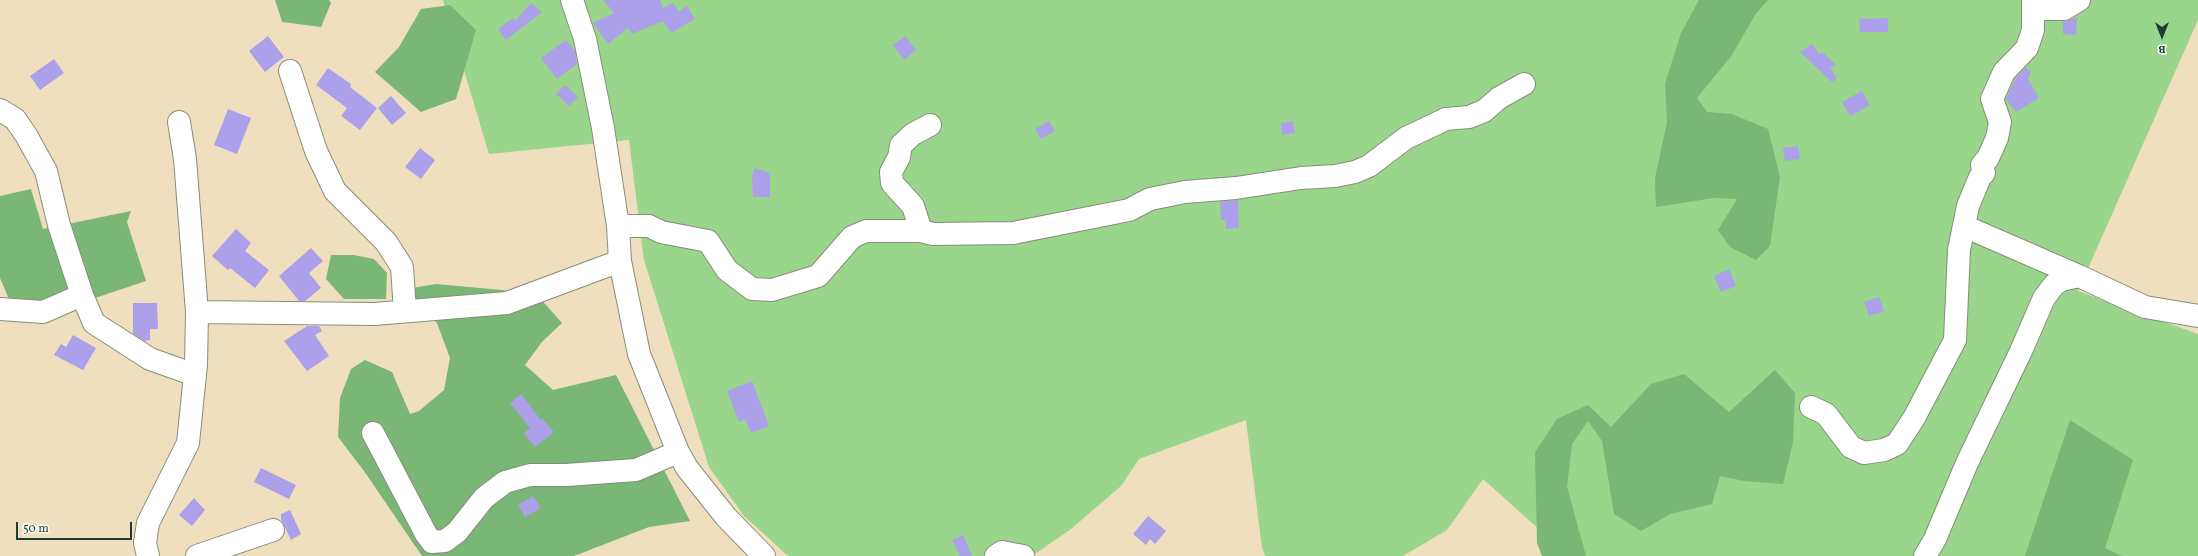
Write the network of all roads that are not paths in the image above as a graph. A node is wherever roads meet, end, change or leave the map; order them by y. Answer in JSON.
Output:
{"nodes":[{"id":1,"x":572,"y":0,"type":"edge"},
{"id":2,"x":2079,"y":0,"type":"edge"},
{"id":3,"x":2033,"y":5,"type":"edge"},
{"id":4,"x":290,"y":71,"type":"dead end"},
{"id":5,"x":1524,"y":84,"type":"dead end"},
{"id":6,"x":0,"y":110,"type":"edge"},
{"id":7,"x":179,"y":122,"type":"dead end"},
{"id":8,"x":930,"y":125,"type":"dead end"},
{"id":9,"x":618,"y":226,"type":"junction"},
{"id":10,"x":1964,"y":226,"type":"junction"},
{"id":11,"x":921,"y":231,"type":"junction"},
{"id":12,"x":620,"y":261,"type":"junction"},
{"id":13,"x":2079,"y":276,"type":"junction"},
{"id":14,"x":82,"y":295,"type":"junction"},
{"id":15,"x":0,"y":309,"type":"edge"},
{"id":16,"x":405,"y":311,"type":"junction"},
{"id":17,"x":197,"y":312,"type":"junction"},
{"id":18,"x":2198,"y":316,"type":"edge"},
{"id":19,"x":195,"y":375,"type":"junction"},
{"id":20,"x":1811,"y":407,"type":"dead end"},
{"id":21,"x":373,"y":433,"type":"dead end"},
{"id":22,"x":678,"y":452,"type":"junction"},
{"id":23,"x":273,"y":530,"type":"dead end"},
{"id":24,"x":430,"y":549,"type":"edge"},
{"id":25,"x":148,"y":556,"type":"edge"},
{"id":26,"x":197,"y":556,"type":"edge"},
{"id":27,"x":764,"y":556,"type":"edge"},
{"id":28,"x":996,"y":556,"type":"edge"},
{"id":29,"x":1023,"y":556,"type":"edge"},
{"id":30,"x":1925,"y":556,"type":"edge"}],
"edges":[{"from":1,"to":9,"type":"street"},
{"from":2,"to":3,"type":"street"},
{"from":3,"to":10,"type":"street"},
{"from":4,"to":16,"type":"street"},
{"from":5,"to":11,"type":"street"},
{"from":6,"to":14,"type":"street"},
{"from":7,"to":17,"type":"street"},
{"from":8,"to":11,"type":"street"},
{"from":9,"to":11,"type":"street"},
{"from":9,"to":12,"type":"street"},
{"from":10,"to":13,"type":"street"},
{"from":10,"to":20,"type":"street"},
{"from":12,"to":16,"type":"street"},
{"from":12,"to":22,"type":"street"},
{"from":13,"to":18,"type":"street"},
{"from":13,"to":30,"type":"street"},
{"from":14,"to":15,"type":"street"},
{"from":14,"to":19,"type":"street"},
{"from":16,"to":17,"type":"street"},
{"from":17,"to":19,"type":"street"},
{"from":19,"to":25,"type":"street"},
{"from":21,"to":24,"type":"street"},
{"from":22,"to":24,"type":"street"},
{"from":22,"to":27,"type":"street"},
{"from":23,"to":26,"type":"street"},
{"from":28,"to":29,"type":"street"}]}
